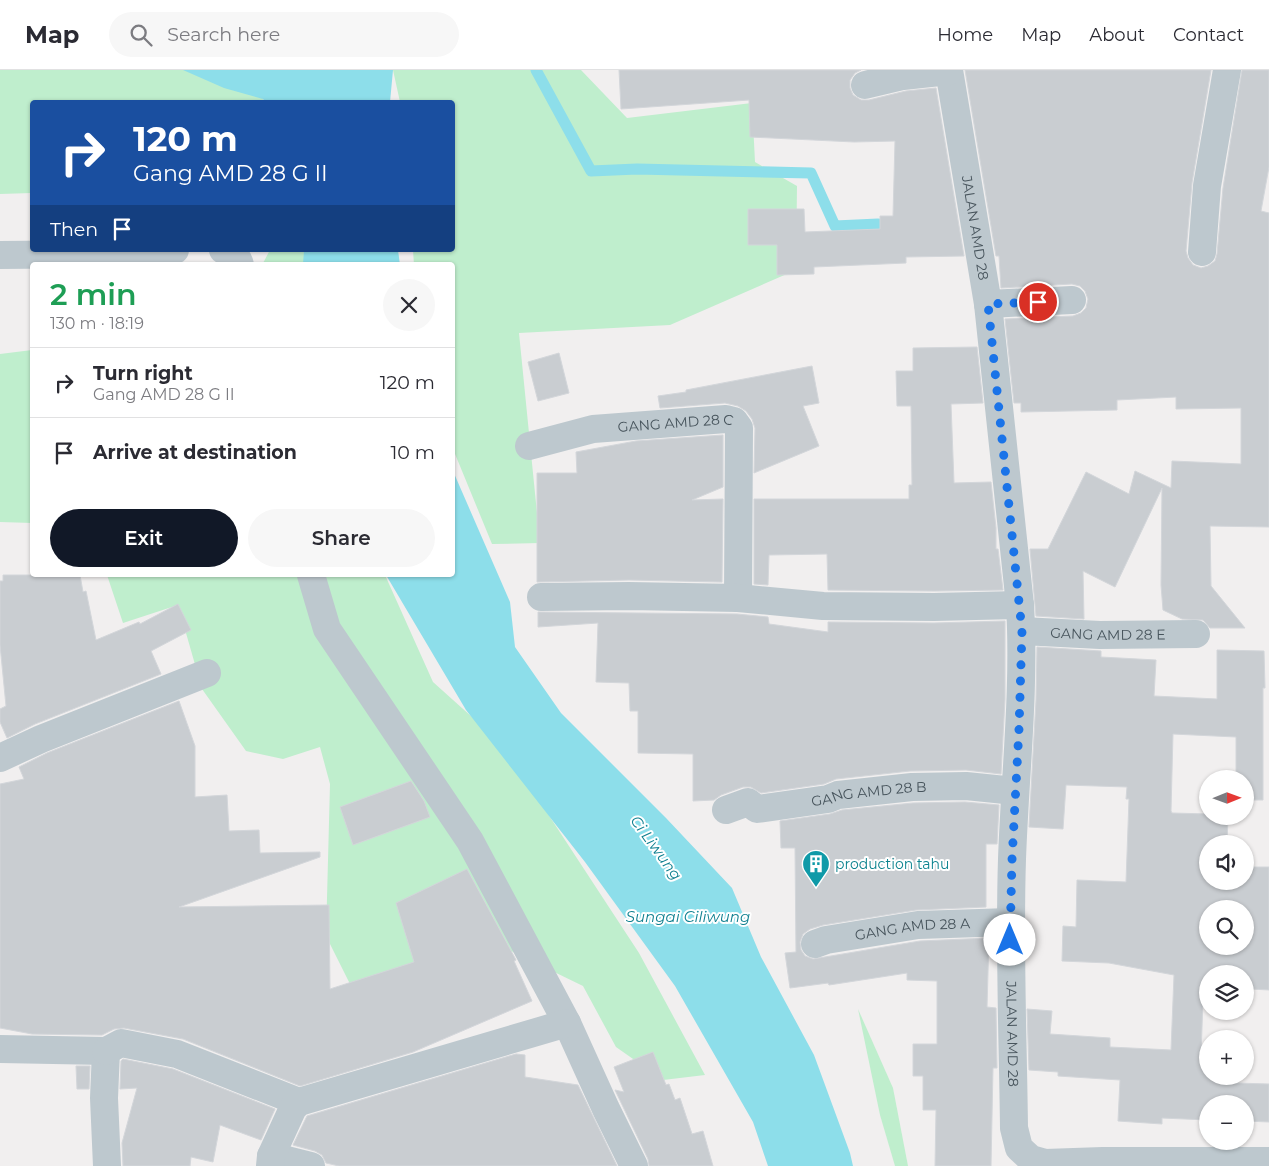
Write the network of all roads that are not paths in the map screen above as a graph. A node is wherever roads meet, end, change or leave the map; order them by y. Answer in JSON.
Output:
{"nodes":[{"id":1,"x":949,"y":70,"type":"edge"},
{"id":2,"x":1227,"y":70,"type":"edge"},
{"id":3,"x":865,"y":85,"type":"dead end"},
{"id":4,"x":142,"y":252,"type":"edge"},
{"id":5,"x":229,"y":252,"type":"edge"},
{"id":6,"x":1202,"y":252,"type":"dead end"},
{"id":7,"x":0,"y":255,"type":"edge"},
{"id":8,"x":239,"y":262,"type":"edge"},
{"id":9,"x":1072,"y":300,"type":"dead end"},
{"id":10,"x":988,"y":304,"type":"junction"},
{"id":11,"x":529,"y":446,"type":"dead end"},
{"id":12,"x":312,"y":577,"type":"edge"},
{"id":13,"x":541,"y":597,"type":"dead end"},
{"id":14,"x":738,"y":598,"type":"junction"},
{"id":15,"x":1021,"y":618,"type":"junction"},
{"id":16,"x":1196,"y":634,"type":"dead end"},
{"id":17,"x":207,"y":673,"type":"dead end"},
{"id":18,"x":0,"y":758,"type":"edge"},
{"id":19,"x":1015,"y":791,"type":"junction"},
{"id":20,"x":726,"y":810,"type":"dead end"},
{"id":21,"x":1010,"y":922,"type":"junction"},
{"id":22,"x":815,"y":944,"type":"dead end"},
{"id":23,"x":567,"y":1023,"type":"junction"},
{"id":24,"x":0,"y":1049,"type":"edge"},
{"id":25,"x":106,"y":1050,"type":"junction"},
{"id":26,"x":299,"y":1102,"type":"junction"},
{"id":27,"x":270,"y":1161,"type":"edge"},
{"id":28,"x":1269,"y":1161,"type":"edge"},
{"id":29,"x":107,"y":1166,"type":"edge"},
{"id":30,"x":311,"y":1166,"type":"edge"},
{"id":31,"x":634,"y":1166,"type":"edge"}],
"edges":[{"from":1,"to":3,"type":"street"},
{"from":1,"to":10,"type":"street","name":"JALAN AMD 28"},
{"from":2,"to":6,"type":"street"},
{"from":4,"to":7,"type":"street"},
{"from":5,"to":8,"type":"street"},
{"from":9,"to":10,"type":"street"},
{"from":10,"to":15,"type":"street","name":"JALAN AMD 28"},
{"from":11,"to":14,"type":"street","name":"GANG AMD 28 C"},
{"from":12,"to":23,"type":"street"},
{"from":13,"to":14,"type":"street"},
{"from":14,"to":15,"type":"street"},
{"from":15,"to":16,"type":"street","name":"GANG AMD 28 E"},
{"from":15,"to":19,"type":"street","name":"JALAN AMD 28"},
{"from":17,"to":18,"type":"street"},
{"from":19,"to":20,"type":"street","name":"GANG AMD 28 B"},
{"from":19,"to":21,"type":"street","name":"JALAN AMD 28"},
{"from":21,"to":22,"type":"street","name":"GANG AMD 28 A"},
{"from":21,"to":28,"type":"street","name":"JALAN AMD 28"},
{"from":23,"to":26,"type":"street"},
{"from":23,"to":31,"type":"street"},
{"from":24,"to":25,"type":"street"},
{"from":25,"to":26,"type":"street"},
{"from":25,"to":29,"type":"street"},
{"from":26,"to":27,"type":"street"},
{"from":27,"to":30,"type":"street"}]}
